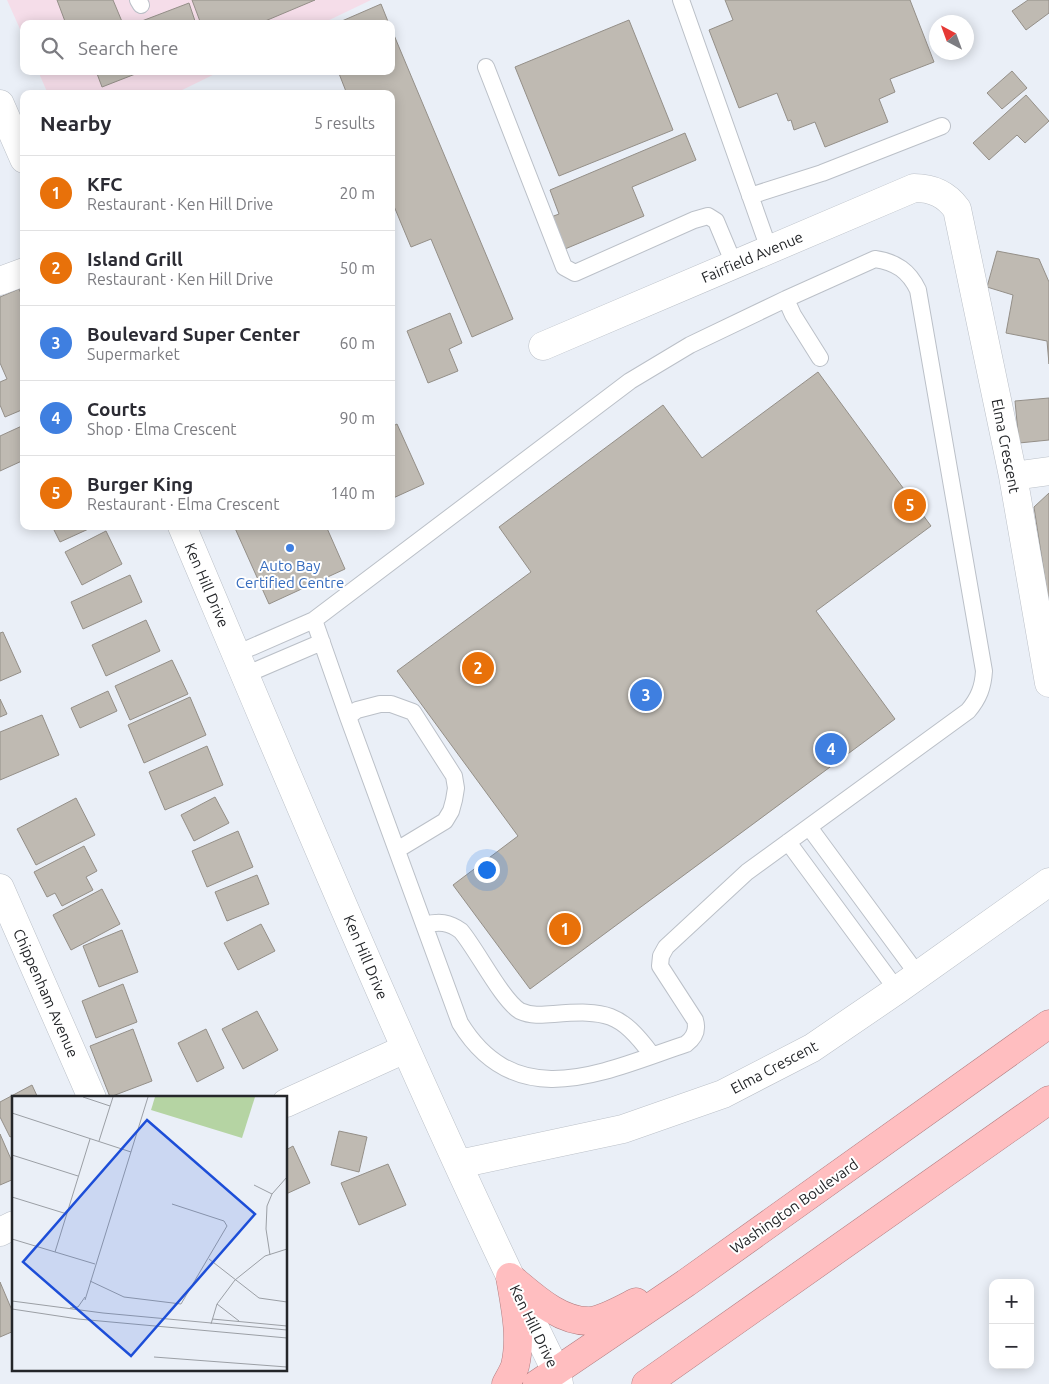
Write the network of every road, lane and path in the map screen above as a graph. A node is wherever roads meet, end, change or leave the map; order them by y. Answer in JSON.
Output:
{"nodes":[{"id":1,"x":680,"y":0,"type":"edge"},
{"id":2,"x":486,"y":67,"type":"dead end"},
{"id":3,"x":0,"y":104,"type":"edge"},
{"id":4,"x":942,"y":126,"type":"dead end"},
{"id":5,"x":20,"y":150,"type":"edge"},
{"id":6,"x":750,"y":196,"type":"junction"},
{"id":7,"x":957,"y":209,"type":"joint"},
{"id":8,"x":769,"y":249,"type":"junction"},
{"id":9,"x":734,"y":264,"type":"junction"},
{"id":10,"x":20,"y":274,"type":"edge"},
{"id":11,"x":0,"y":281,"type":"edge"},
{"id":12,"x":786,"y":299,"type":"junction"},
{"id":13,"x":543,"y":346,"type":"dead end"},
{"id":14,"x":820,"y":358,"type":"dead end"},
{"id":15,"x":1049,"y":471,"type":"edge"},
{"id":16,"x":1013,"y":476,"type":"junction"},
{"id":17,"x":184,"y":530,"type":"edge"},
{"id":18,"x":314,"y":620,"type":"junction"},
{"id":19,"x":322,"y":642,"type":"junction"},
{"id":20,"x":241,"y":665,"type":"junction"},
{"id":21,"x":1049,"y":683,"type":"edge"},
{"id":22,"x":348,"y":717,"type":"junction"},
{"id":23,"x":809,"y":827,"type":"junction"},
{"id":24,"x":788,"y":842,"type":"junction"},
{"id":25,"x":397,"y":850,"type":"junction"},
{"id":26,"x":1049,"y":882,"type":"edge"},
{"id":27,"x":3,"y":903,"type":"edge"},
{"id":28,"x":424,"y":924,"type":"junction"},
{"id":29,"x":907,"y":983,"type":"junction"},
{"id":30,"x":1049,"y":1024,"type":"edge"},
{"id":31,"x":405,"y":1049,"type":"junction"},
{"id":32,"x":652,"y":1056,"type":"junction"},
{"id":33,"x":91,"y":1096,"type":"edge"},
{"id":34,"x":1049,"y":1100,"type":"edge"},
{"id":35,"x":288,"y":1101,"type":"edge"},
{"id":36,"x":459,"y":1164,"type":"junction"},
{"id":37,"x":12,"y":1226,"type":"edge"},
{"id":38,"x":0,"y":1232,"type":"edge"},
{"id":39,"x":510,"y":1277,"type":"junction"},
{"id":40,"x":686,"y":1283,"type":"junction"},
{"id":41,"x":551,"y":1380,"type":"edge"},
{"id":42,"x":506,"y":1384,"type":"edge"},
{"id":43,"x":646,"y":1384,"type":"edge"}],
"edges":[{"from":1,"to":6,"type":"lane"},
{"from":2,"to":9,"type":"lane"},
{"from":3,"to":5,"type":"street"},
{"from":4,"to":6,"type":"lane"},
{"from":6,"to":8,"type":"lane"},
{"from":7,"to":8,"type":"street","name":"Fairfield Avenue"},
{"from":7,"to":16,"type":"street","name":"Elma Crescent"},
{"from":8,"to":9,"type":"street","name":"Fairfield Avenue"},
{"from":9,"to":13,"type":"street","name":"Fairfield Avenue"},
{"from":10,"to":11,"type":"street"},
{"from":12,"to":14,"type":"lane"},
{"from":12,"to":18,"type":"lane"},
{"from":12,"to":23,"type":"lane"},
{"from":15,"to":16,"type":"street"},
{"from":16,"to":21,"type":"street","name":"Elma Crescent"},
{"from":17,"to":20,"type":"street","name":"Ken Hill Drive"},
{"from":18,"to":19,"type":"lane"},
{"from":18,"to":20,"type":"lane"},
{"from":19,"to":20,"type":"lane"},
{"from":19,"to":22,"type":"lane"},
{"from":20,"to":31,"type":"street","name":"Ken Hill Drive"},
{"from":22,"to":25,"type":"lane"},
{"from":22,"to":25,"type":"lane"},
{"from":23,"to":24,"type":"lane"},
{"from":23,"to":29,"type":"lane"},
{"from":24,"to":29,"type":"lane"},
{"from":24,"to":32,"type":"lane"},
{"from":25,"to":28,"type":"lane"},
{"from":26,"to":29,"type":"street","name":"Elma Crescent"},
{"from":27,"to":33,"type":"street","name":"Chippenham Avenue"},
{"from":28,"to":32,"type":"lane"},
{"from":28,"to":32,"type":"lane"},
{"from":29,"to":36,"type":"street","name":"Elma Crescent"},
{"from":30,"to":40,"type":"highway","name":"Washington Boulevard"},
{"from":31,"to":35,"type":"street"},
{"from":31,"to":36,"type":"street","name":"Ken Hill Drive"},
{"from":34,"to":43,"type":"highway"},
{"from":36,"to":39,"type":"street","name":"Ken Hill Drive"},
{"from":37,"to":38,"type":"street"},
{"from":39,"to":40,"type":"highway"},
{"from":39,"to":41,"type":"street","name":"Ken Hill Drive"},
{"from":39,"to":42,"type":"highway"},
{"from":40,"to":41,"type":"highway","name":"Washington Boulevard"}]}
